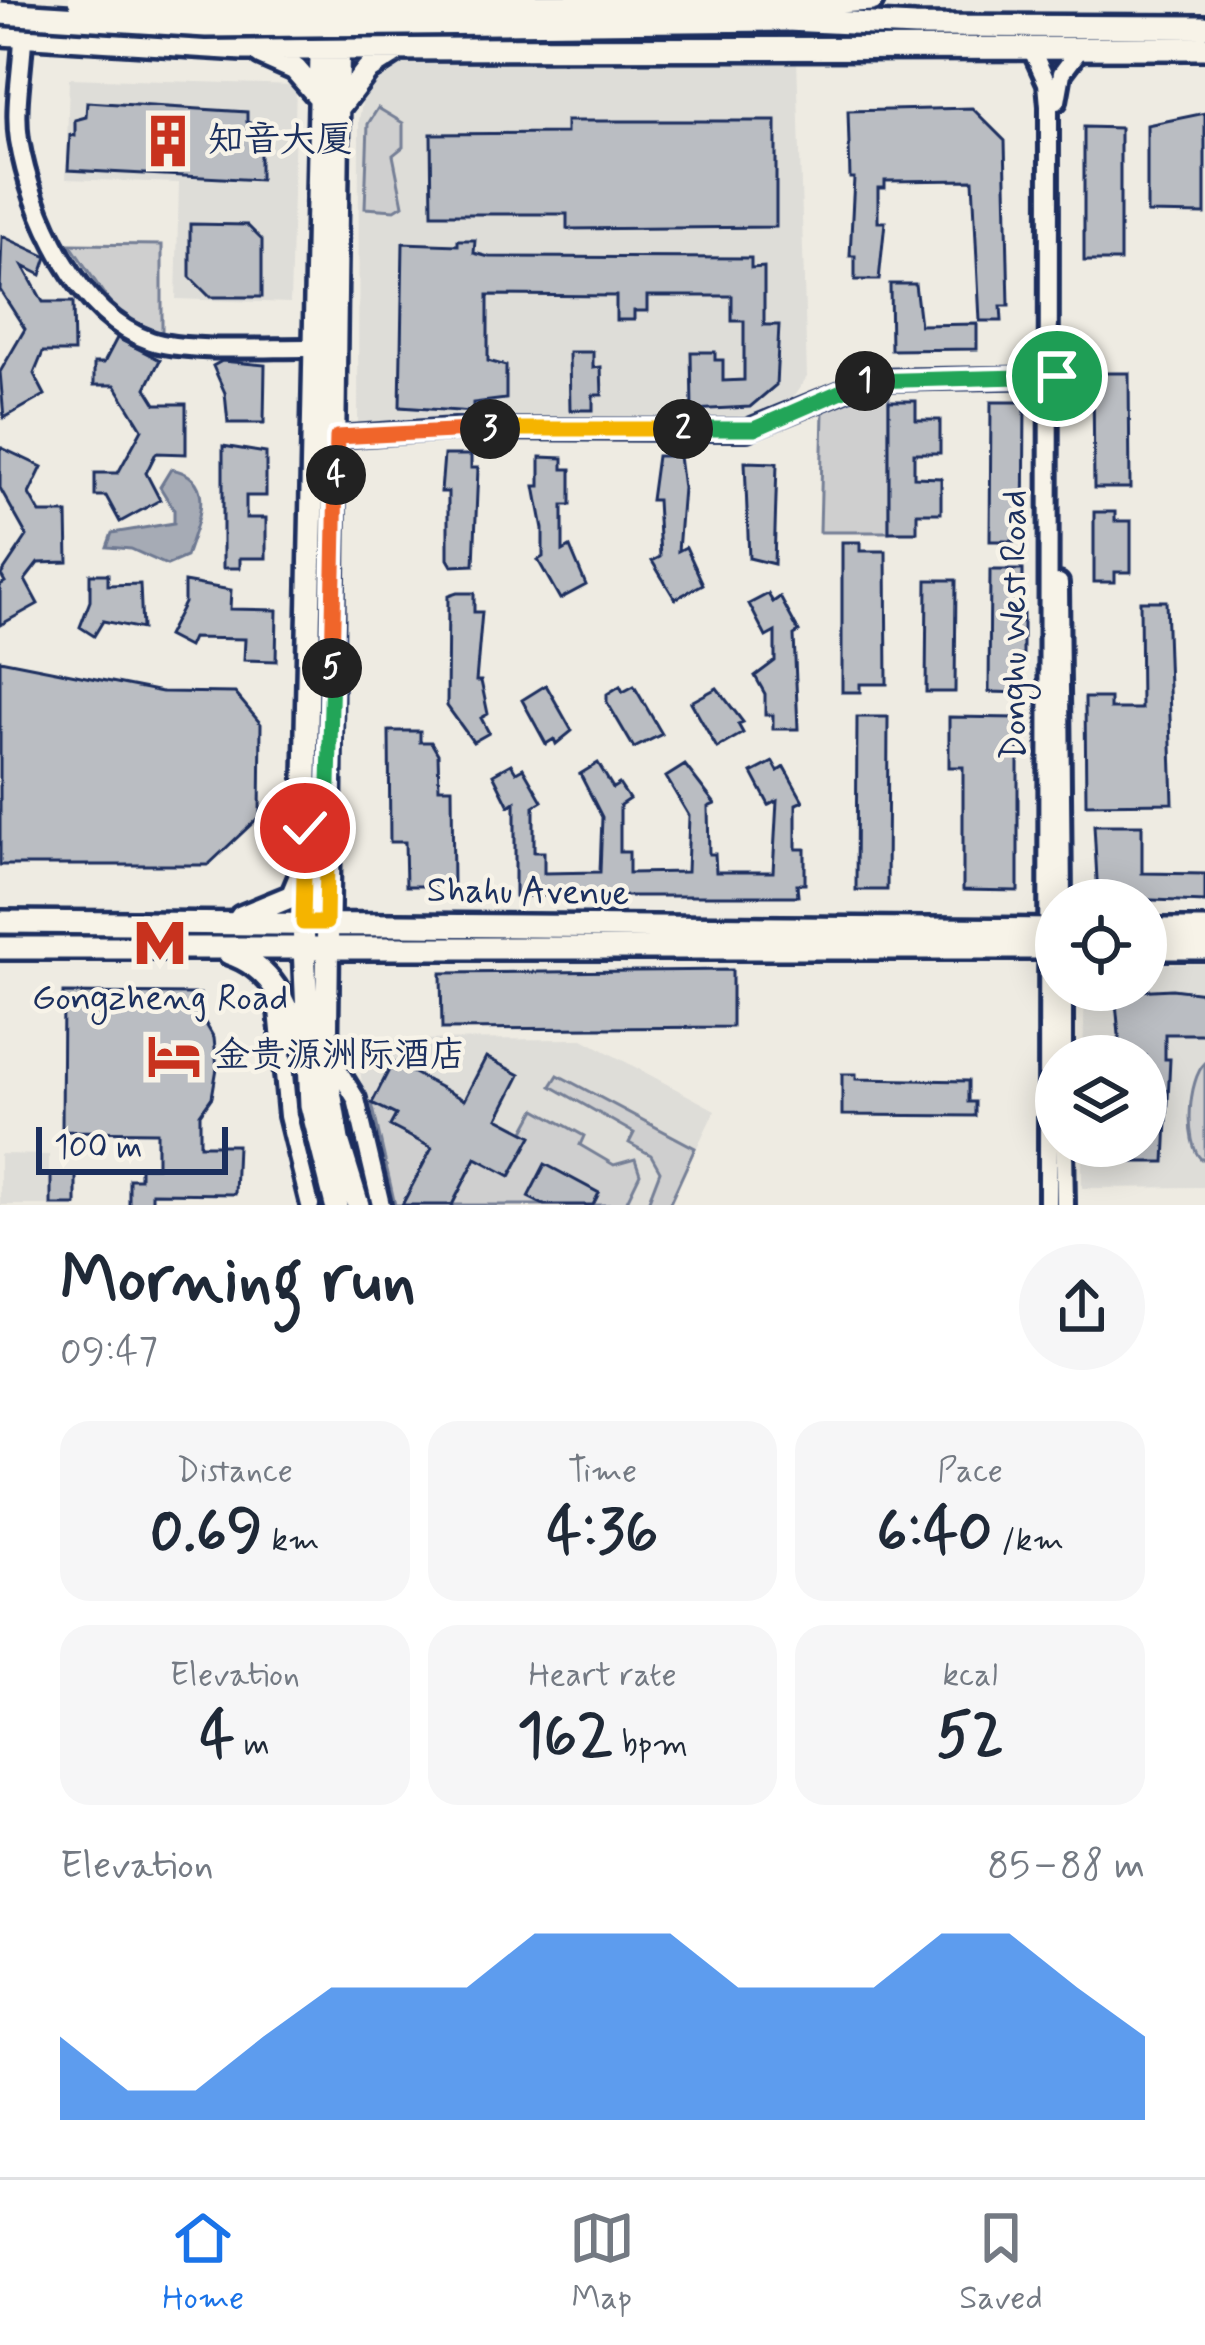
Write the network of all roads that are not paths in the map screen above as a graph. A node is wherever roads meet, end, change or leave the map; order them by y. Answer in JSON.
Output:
{"nodes":[{"id":1,"x":79,"y":0,"type":"edge"},
{"id":2,"x":322,"y":0,"type":"edge"},
{"id":3,"x":339,"y":0,"type":"edge"},
{"id":4,"x":872,"y":0,"type":"edge"},
{"id":5,"x":0,"y":13,"type":"edge"},
{"id":6,"x":787,"y":13,"type":"junction"},
{"id":7,"x":915,"y":26,"type":"junction"},
{"id":8,"x":1205,"y":26,"type":"edge"},
{"id":9,"x":0,"y":34,"type":"edge"},
{"id":10,"x":23,"y":38,"type":"junction"},
{"id":11,"x":806,"y":45,"type":"junction"},
{"id":12,"x":402,"y":47,"type":"junction"},
{"id":13,"x":330,"y":48,"type":"junction"},
{"id":14,"x":1031,"y":48,"type":"junction"},
{"id":15,"x":1205,"y":48,"type":"edge"},
{"id":16,"x":1079,"y":49,"type":"junction"},
{"id":17,"x":243,"y":50,"type":"junction"},
{"id":18,"x":330,"y":104,"type":"junction"},
{"id":19,"x":317,"y":348,"type":"junction"},
{"id":20,"x":1052,"y":377,"type":"junction"},
{"id":21,"x":337,"y":437,"type":"junction"},
{"id":22,"x":305,"y":829,"type":"junction"},
{"id":23,"x":1052,"y":879,"type":"edge"},
{"id":24,"x":1062,"y":879,"type":"edge"},
{"id":25,"x":0,"y":922,"type":"edge"},
{"id":26,"x":217,"y":923,"type":"junction"},
{"id":27,"x":314,"y":923,"type":"junction"},
{"id":28,"x":1167,"y":930,"type":"edge"},
{"id":29,"x":1205,"y":930,"type":"edge"},
{"id":30,"x":1035,"y":939,"type":"edge"},
{"id":31,"x":1035,"y":939,"type":"edge"},
{"id":32,"x":0,"y":948,"type":"edge"},
{"id":33,"x":314,"y":948,"type":"junction"},
{"id":34,"x":1205,"y":948,"type":"edge"},
{"id":35,"x":217,"y":949,"type":"junction"},
{"id":36,"x":1167,"y":949,"type":"edge"},
{"id":37,"x":276,"y":986,"type":"junction"},
{"id":38,"x":1051,"y":1011,"type":"edge"},
{"id":39,"x":326,"y":1050,"type":"junction"},
{"id":40,"x":308,"y":1074,"type":"junction"},
{"id":41,"x":1064,"y":1167,"type":"edge"},
{"id":42,"x":310,"y":1205,"type":"edge"},
{"id":43,"x":337,"y":1205,"type":"edge"},
{"id":44,"x":358,"y":1205,"type":"edge"},
{"id":45,"x":381,"y":1205,"type":"edge"},
{"id":46,"x":1048,"y":1205,"type":"edge"},
{"id":47,"x":1064,"y":1205,"type":"edge"}],
"edges":[{"from":1,"to":6,"type":"main road","bridge":true},
{"from":2,"to":13,"type":"main road"},
{"from":3,"to":13,"type":"main road"},
{"from":4,"to":6,"type":"main road"},
{"from":5,"to":6,"type":"main road","bridge":true},
{"from":6,"to":7,"type":"main road"},
{"from":7,"to":8,"type":"main road"},
{"from":7,"to":11,"type":"main road"},
{"from":9,"to":10,"type":"main road"},
{"from":10,"to":17,"type":"main road"},
{"from":10,"to":19,"type":"street"},
{"from":11,"to":12,"type":"main road"},
{"from":11,"to":14,"type":"main road"},
{"from":12,"to":13,"type":"main road"},
{"from":12,"to":18,"type":"main road"},
{"from":13,"to":17,"type":"main road"},
{"from":13,"to":18,"type":"main road"},
{"from":14,"to":16,"type":"main road"},
{"from":14,"to":20,"type":"street","name":"Donghu West Road"},
{"from":15,"to":16,"type":"main road"},
{"from":16,"to":20,"type":"street","name":"Donghu West Road"},
{"from":17,"to":18,"type":"main road"},
{"from":18,"to":19,"type":"main road"},
{"from":18,"to":21,"type":"main road"},
{"from":19,"to":22,"type":"main road"},
{"from":20,"to":21,"type":"street"},
{"from":20,"to":23,"type":"street","name":"Donghu West Road"},
{"from":20,"to":24,"type":"street","name":"Donghu West Road"},
{"from":21,"to":27,"type":"main road"},
{"from":22,"to":26,"type":"main road"},
{"from":22,"to":27,"type":"main road"},
{"from":25,"to":26,"type":"main road","name":"Shahu Avenue"},
{"from":26,"to":27,"type":"main road","name":"Shahu Avenue"},
{"from":27,"to":30,"type":"main road","name":"Shahu Avenue"},
{"from":27,"to":33,"type":"main road"},
{"from":28,"to":29,"type":"main road"},
{"from":31,"to":33,"type":"main road","name":"Shahu Avenue"},
{"from":32,"to":35,"type":"main road","name":"Shahu Avenue"},
{"from":33,"to":35,"type":"main road","name":"Shahu Avenue"},
{"from":33,"to":39,"type":"main road"},
{"from":33,"to":40,"type":"main road"},
{"from":34,"to":36,"type":"main road"},
{"from":35,"to":37,"type":"main road"},
{"from":37,"to":40,"type":"main road"},
{"from":37,"to":42,"type":"street"},
{"from":38,"to":46,"type":"street","name":"Donghu West Road"},
{"from":39,"to":44,"type":"main road"},
{"from":39,"to":45,"type":"street"},
{"from":40,"to":43,"type":"main road"},
{"from":41,"to":47,"type":"street"}]}
